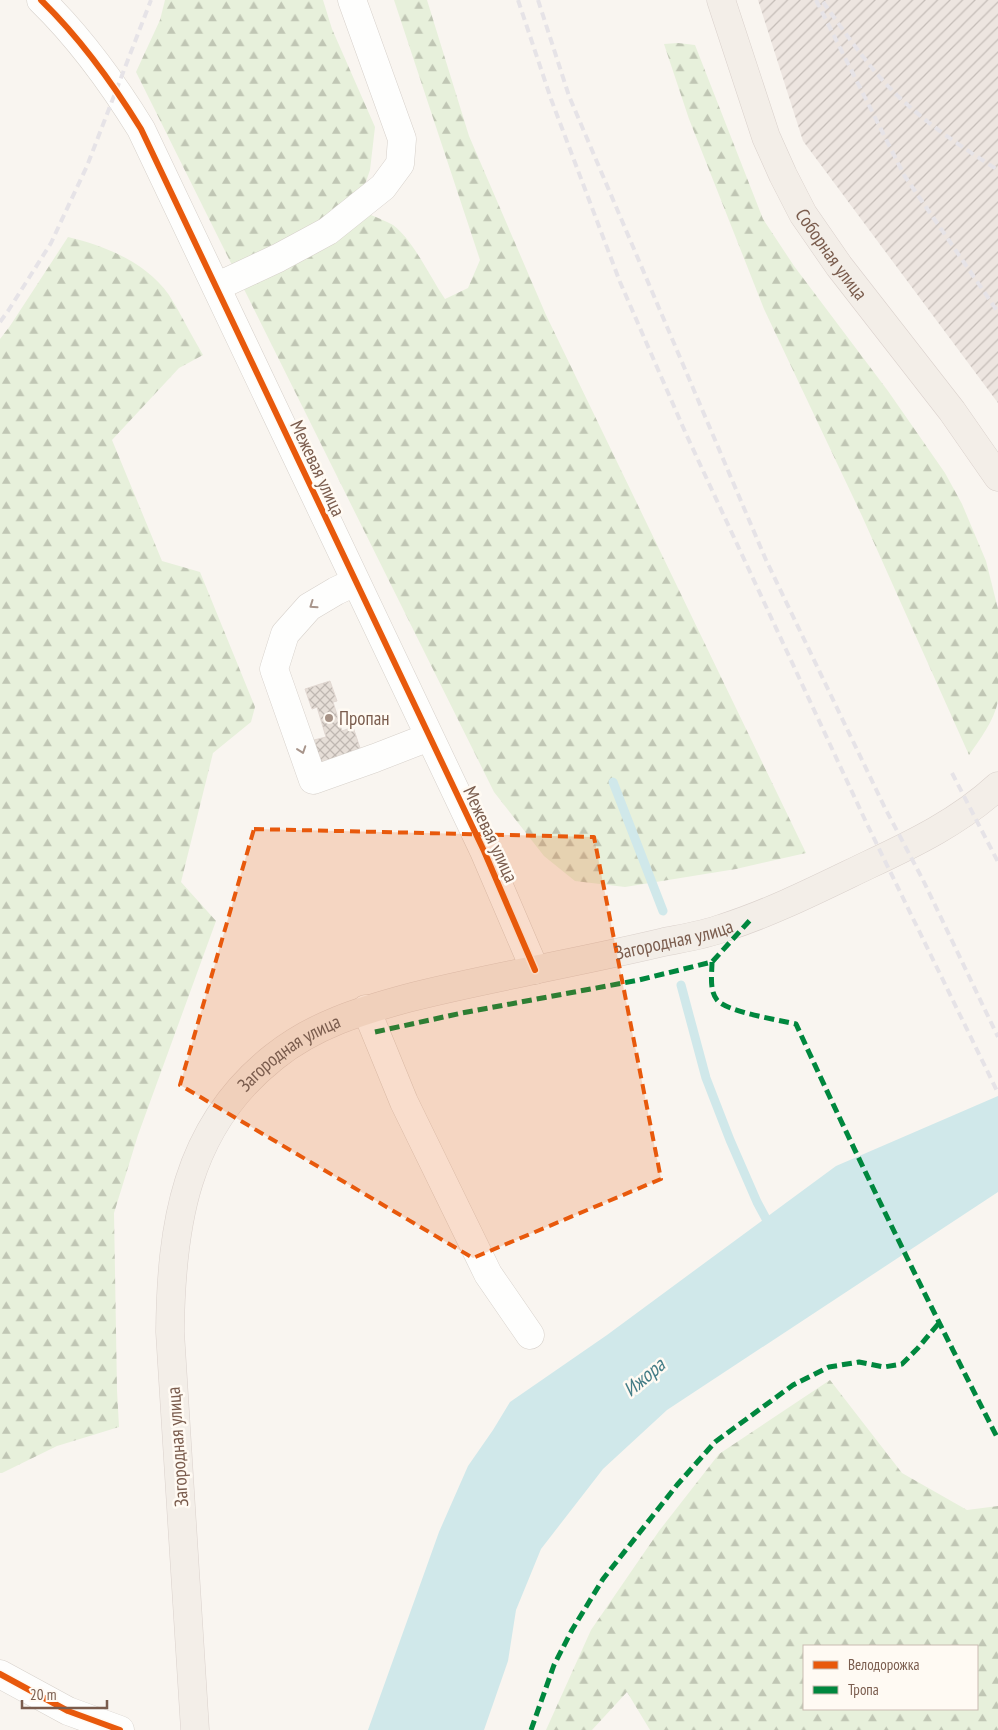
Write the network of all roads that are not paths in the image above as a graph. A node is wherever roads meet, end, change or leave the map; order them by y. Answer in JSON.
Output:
{"nodes":[{"id":1,"x":43,"y":0,"type":"edge"},
{"id":2,"x":352,"y":0,"type":"edge"},
{"id":3,"x":721,"y":0,"type":"edge"},
{"id":4,"x":216,"y":287,"type":"junction"},
{"id":5,"x":998,"y":477,"type":"edge"},
{"id":6,"x":355,"y":582,"type":"junction"},
{"id":7,"x":429,"y":737,"type":"junction"},
{"id":8,"x":998,"y":787,"type":"edge"},
{"id":9,"x":535,"y":970,"type":"junction"},
{"id":10,"x":366,"y":1009,"type":"junction"},
{"id":11,"x":530,"y":1335,"type":"dead end"},
{"id":12,"x":0,"y":1674,"type":"edge"},
{"id":13,"x":120,"y":1730,"type":"edge"},
{"id":14,"x":195,"y":1730,"type":"edge"}],
"edges":[{"from":1,"to":4,"type":"street","name":"Межевая улица"},
{"from":2,"to":4,"type":"street"},
{"from":3,"to":5,"type":"main road","name":"Соборная улица"},
{"from":4,"to":6,"type":"street","name":"Межевая улица"},
{"from":6,"to":7,"type":"street","name":"Межевая улица"},
{"from":6,"to":7,"type":"street","one_way":true},
{"from":7,"to":9,"type":"street","name":"Межевая улица"},
{"from":8,"to":9,"type":"main road","name":"Загородная улица"},
{"from":9,"to":10,"type":"main road","name":"Загородная улица"},
{"from":10,"to":11,"type":"street"},
{"from":10,"to":14,"type":"main road","name":"Загородная улица"},
{"from":12,"to":13,"type":"street"}]}
